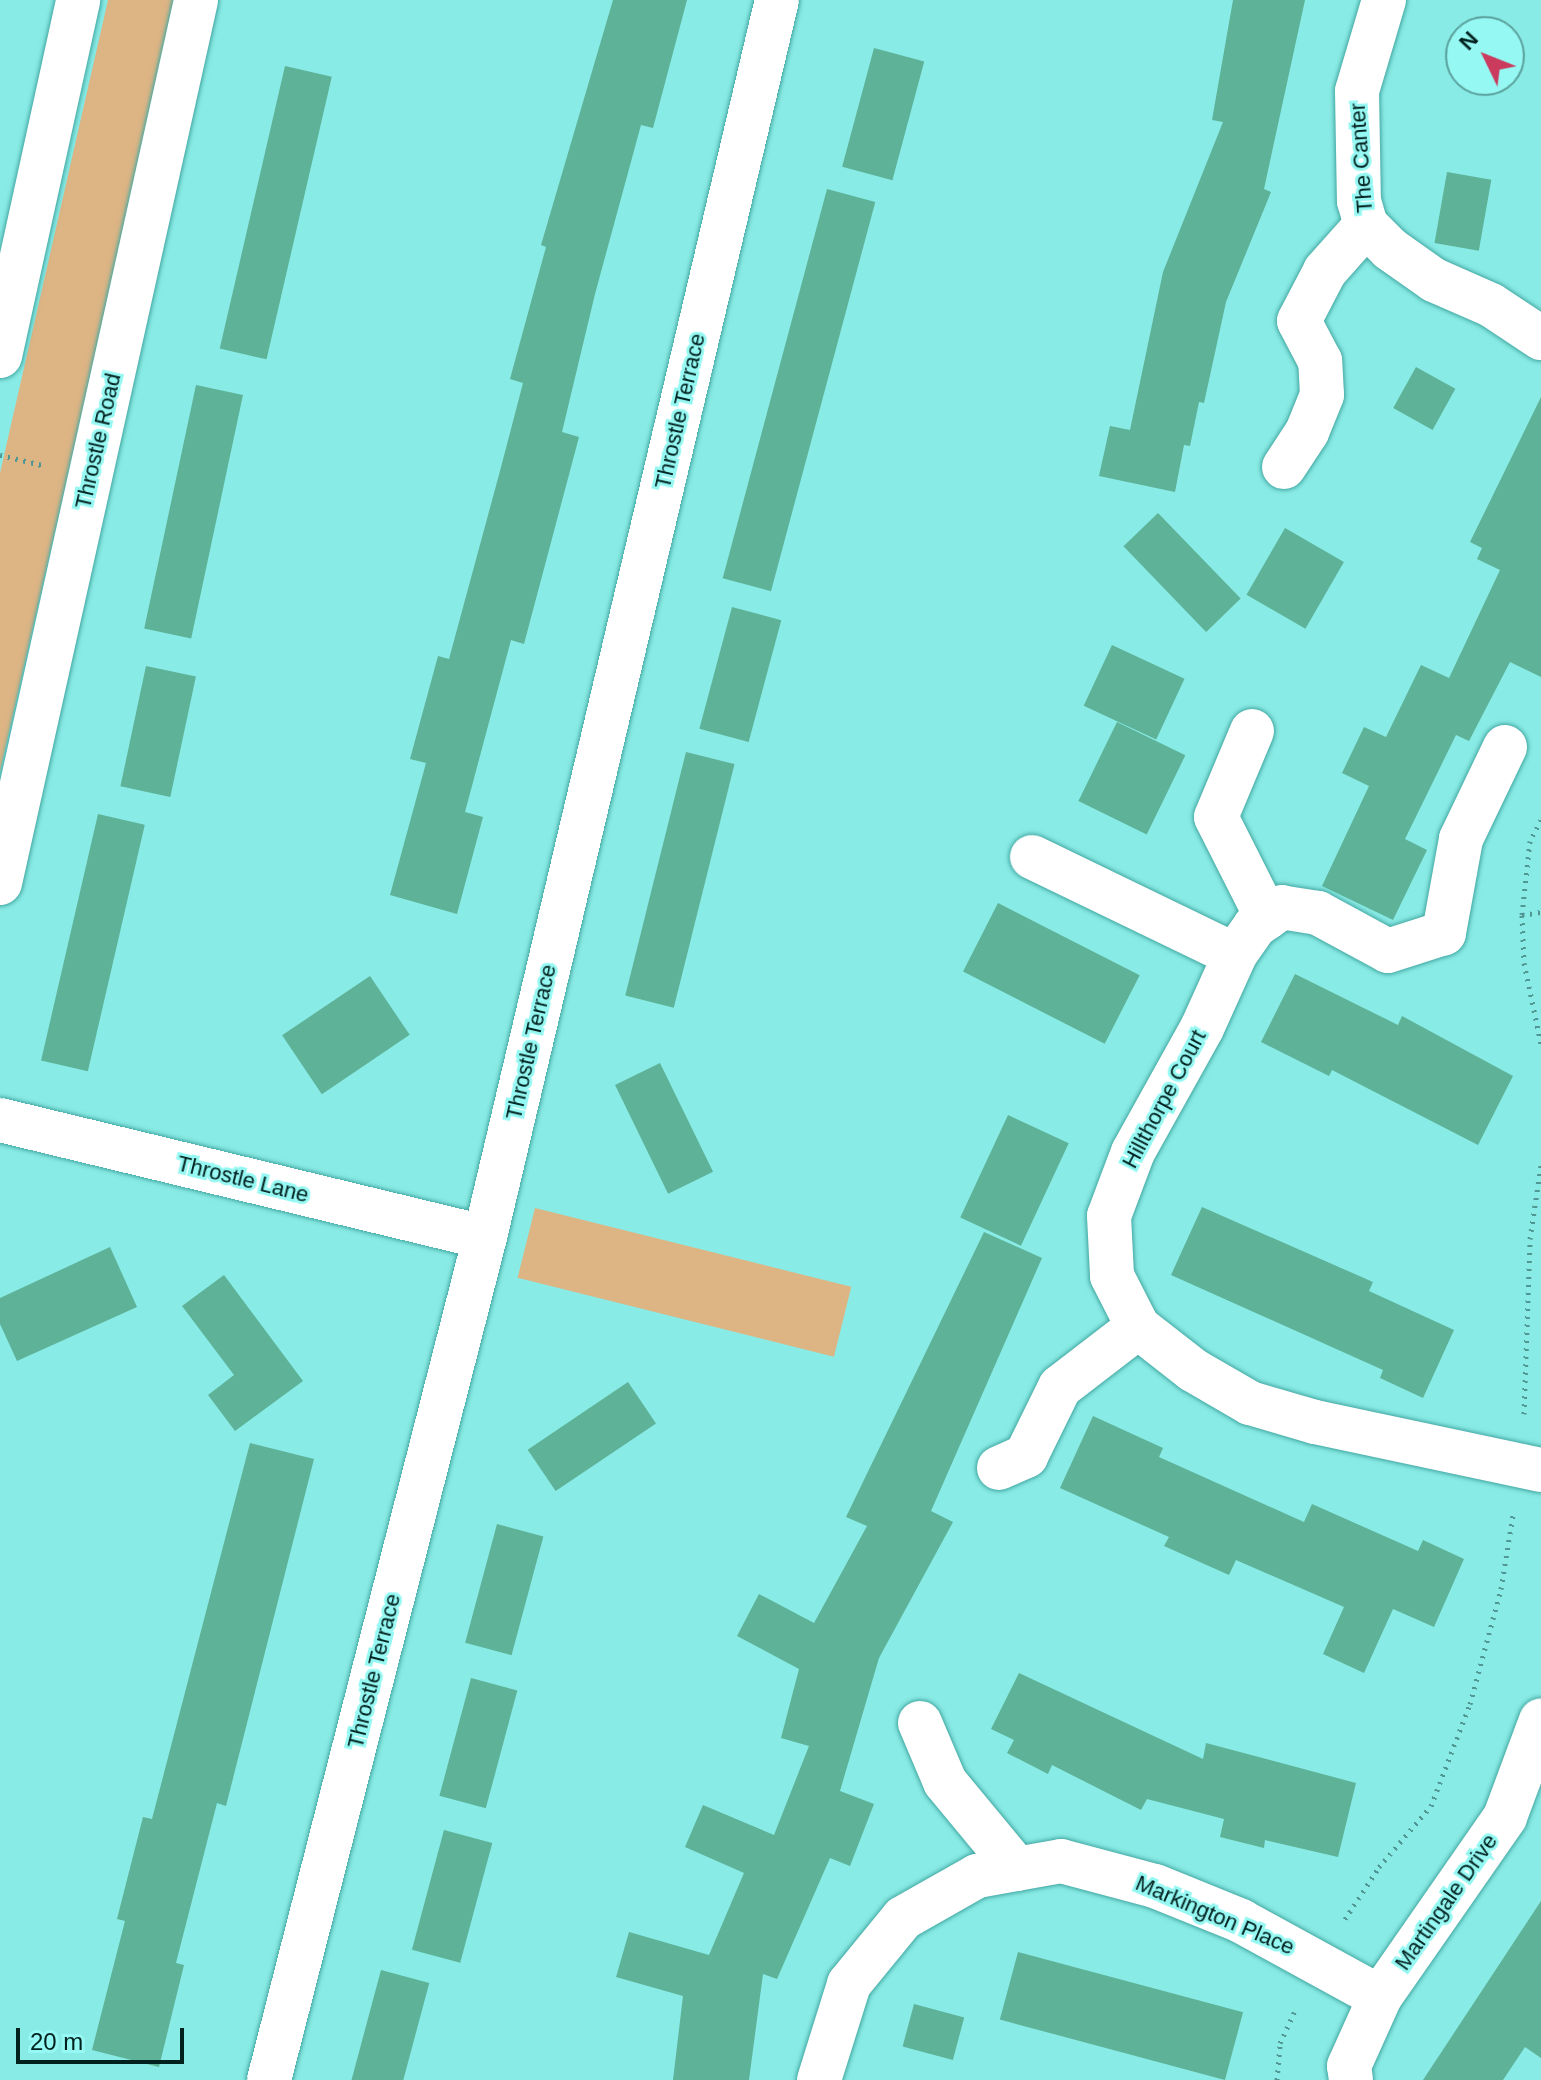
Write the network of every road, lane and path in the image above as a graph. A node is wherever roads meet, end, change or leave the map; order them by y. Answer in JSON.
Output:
{"nodes":[{"id":1,"x":78,"y":0,"type":"edge"},
{"id":2,"x":196,"y":0,"type":"edge"},
{"id":3,"x":777,"y":0,"type":"edge"},
{"id":4,"x":1384,"y":0,"type":"edge"},
{"id":5,"x":1366,"y":225,"type":"junction"},
{"id":6,"x":1541,"y":338,"type":"edge"},
{"id":7,"x":0,"y":356,"type":"edge"},
{"id":8,"x":1284,"y":467,"type":"dead end"},
{"id":9,"x":1252,"y":731,"type":"dead end"},
{"id":10,"x":1505,"y":747,"type":"dead end"},
{"id":11,"x":1541,"y":820,"type":"edge"},
{"id":12,"x":1032,"y":857,"type":"dead end"},
{"id":13,"x":0,"y":883,"type":"edge"},
{"id":14,"x":1541,"y":912,"type":"edge"},
{"id":15,"x":1522,"y":915,"type":"junction"},
{"id":16,"x":1267,"y":918,"type":"junction"},
{"id":17,"x":1235,"y":955,"type":"junction"},
{"id":18,"x":1541,"y":1044,"type":"edge"},
{"id":19,"x":0,"y":1120,"type":"edge"},
{"id":20,"x":1541,"y":1165,"type":"edge"},
{"id":21,"x":485,"y":1237,"type":"junction"},
{"id":22,"x":1138,"y":1327,"type":"junction"},
{"id":23,"x":1531,"y":1467,"type":"edge"},
{"id":24,"x":999,"y":1468,"type":"dead end"},
{"id":25,"x":1541,"y":1720,"type":"edge"},
{"id":26,"x":920,"y":1723,"type":"dead end"},
{"id":27,"x":1017,"y":1869,"type":"junction"},
{"id":28,"x":1318,"y":1959,"type":"junction"},
{"id":29,"x":1380,"y":1997,"type":"junction"},
{"id":30,"x":269,"y":2080,"type":"edge"},
{"id":31,"x":819,"y":2080,"type":"edge"},
{"id":32,"x":1277,"y":2080,"type":"edge"},
{"id":33,"x":1351,"y":2080,"type":"edge"}],
"edges":[{"from":1,"to":7,"type":"street"},
{"from":2,"to":13,"type":"street","name":"Throstle Road"},
{"from":3,"to":21,"type":"street","name":"Throstle Terrace"},
{"from":4,"to":5,"type":"street","name":"The Canter"},
{"from":5,"to":6,"type":"street","name":"The Canter"},
{"from":5,"to":8,"type":"street","name":"The Canter"},
{"from":9,"to":16,"type":"street"},
{"from":10,"to":16,"type":"street"},
{"from":11,"to":15,"type":"path"},
{"from":12,"to":17,"type":"street"},
{"from":14,"to":15,"type":"path"},
{"from":15,"to":18,"type":"path"},
{"from":16,"to":17,"type":"street","name":"Hillthorpe Court"},
{"from":17,"to":22,"type":"street","name":"Hillthorpe Court"},
{"from":19,"to":21,"type":"street","name":"Throstle Lane"},
{"from":20,"to":23,"type":"path"},
{"from":21,"to":30,"type":"street","name":"Throstle Terrace"},
{"from":22,"to":23,"type":"street","name":"Hillthorpe Court"},
{"from":22,"to":24,"type":"street"},
{"from":23,"to":28,"type":"path"},
{"from":25,"to":29,"type":"street","name":"Martingale Drive"},
{"from":26,"to":27,"type":"street"},
{"from":27,"to":28,"type":"street","name":"Markington Place"},
{"from":27,"to":31,"type":"street","name":"Markington Place"},
{"from":28,"to":29,"type":"street","name":"Markington Place"},
{"from":28,"to":32,"type":"path"},
{"from":29,"to":33,"type":"street","name":"Martingale Drive"}]}
